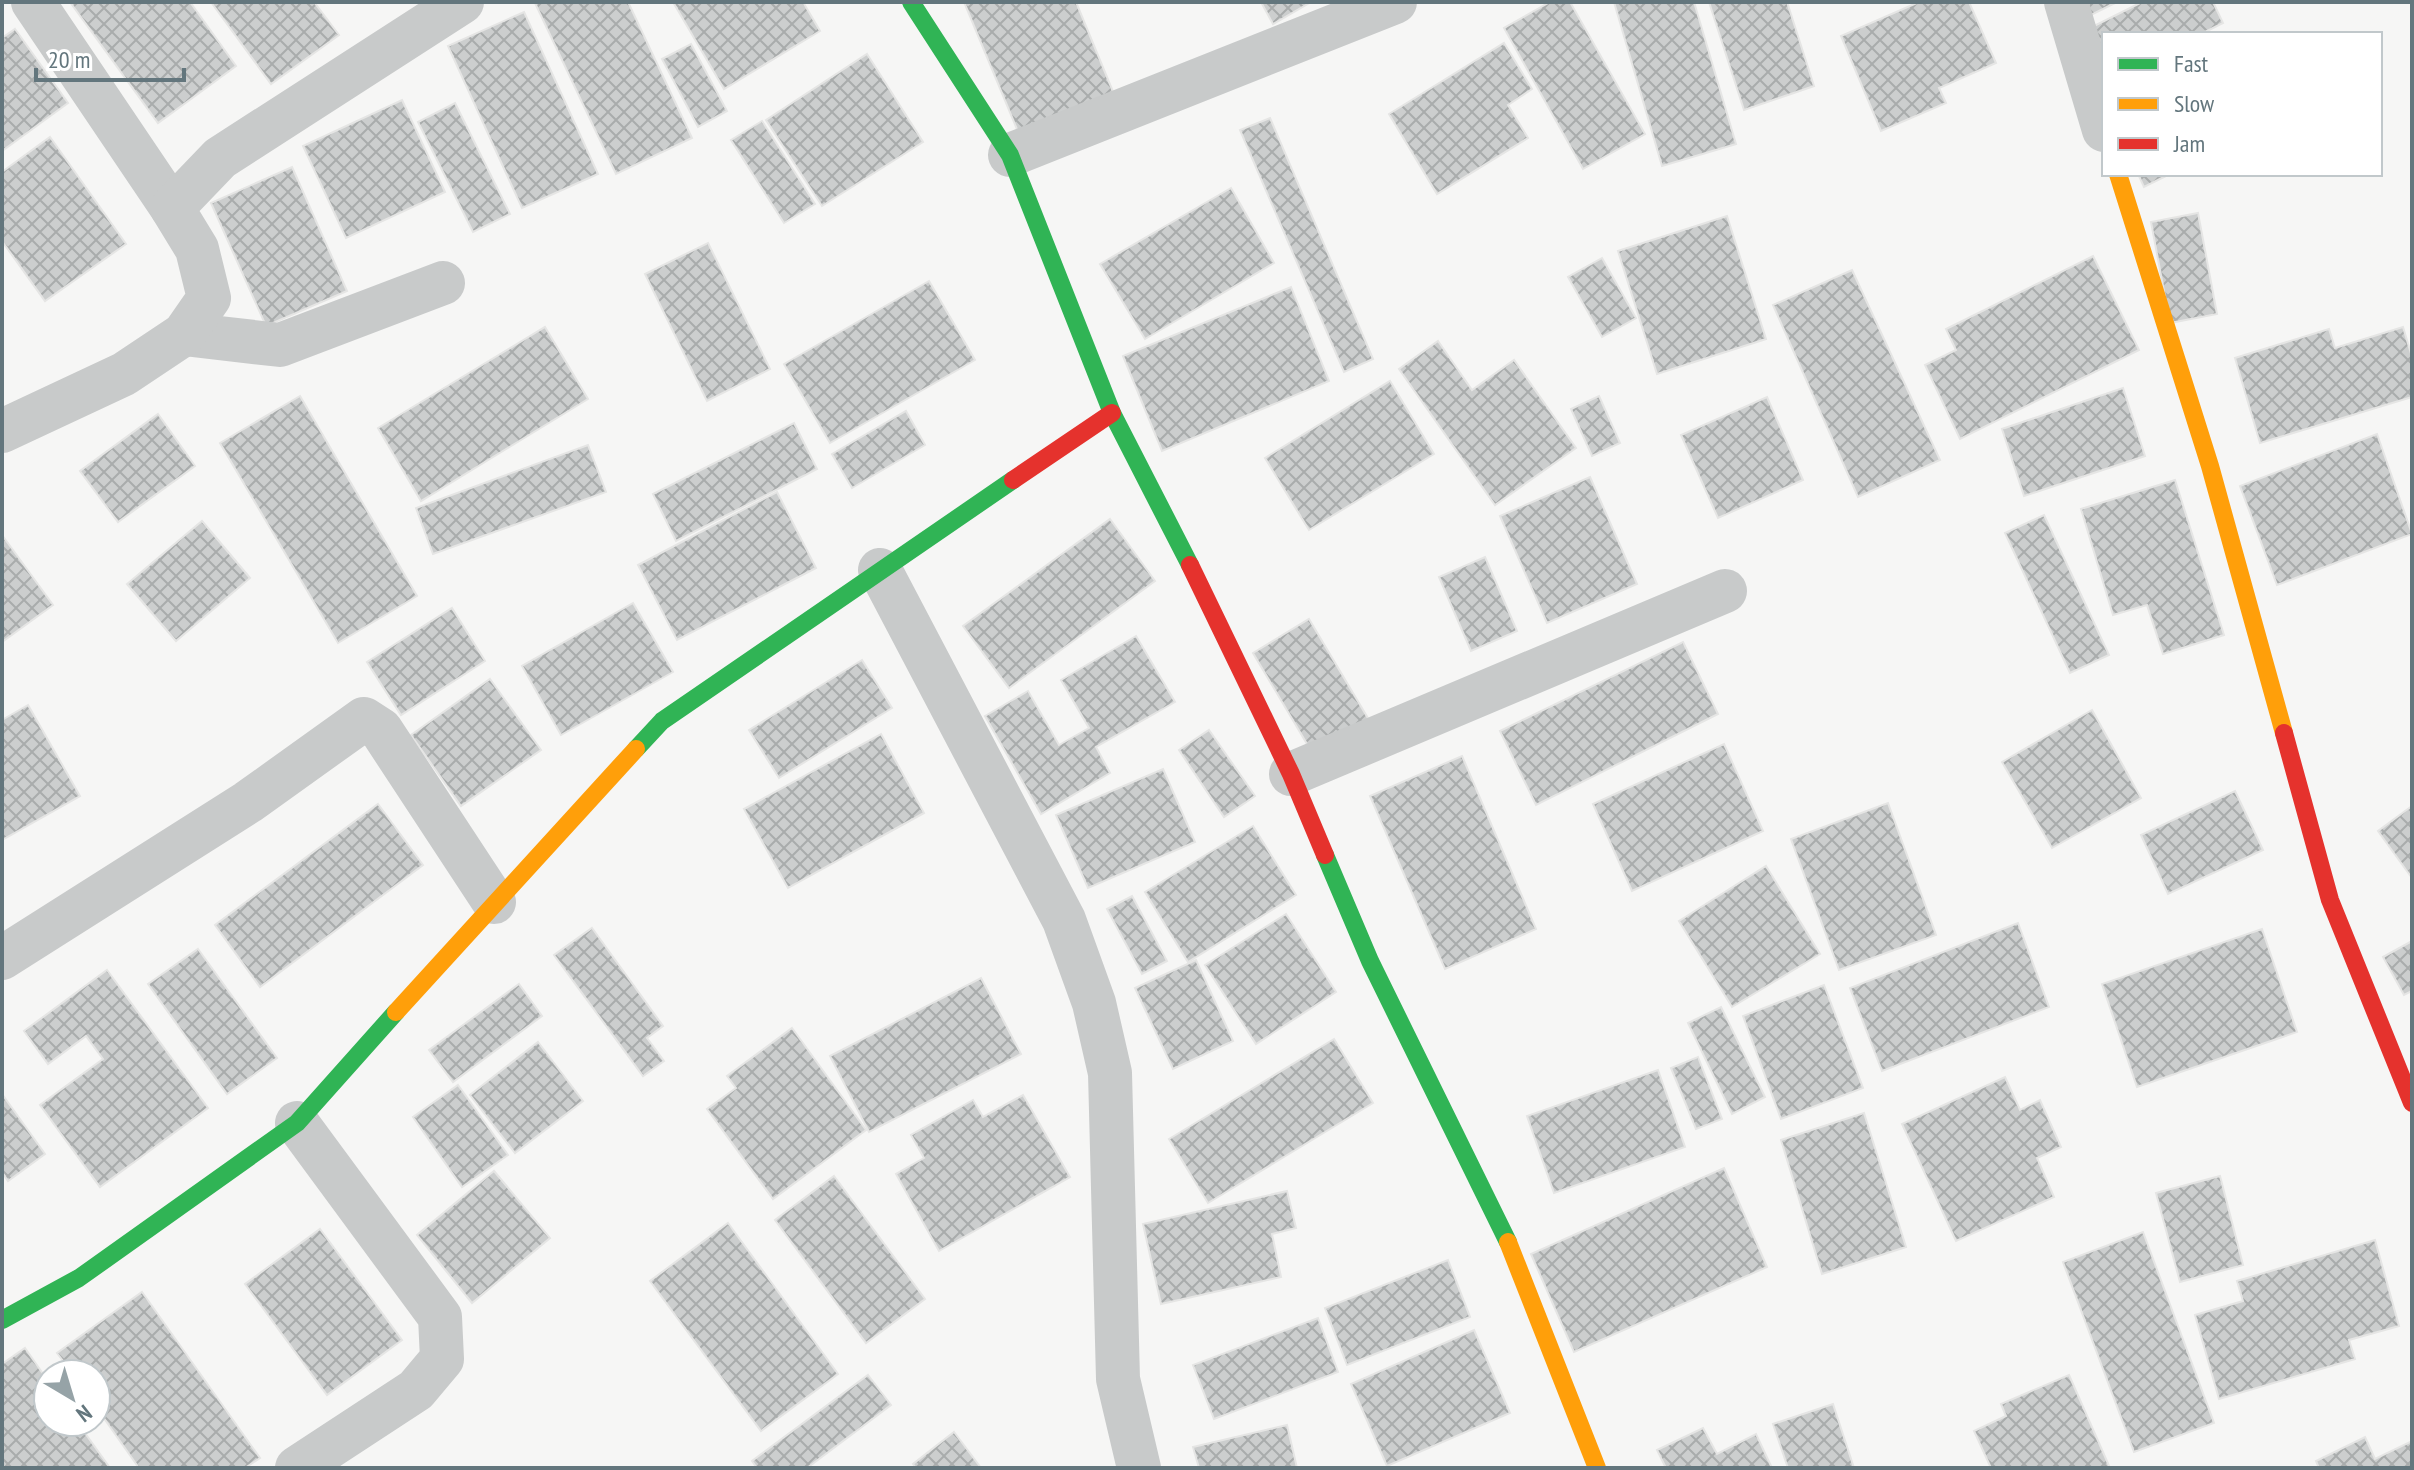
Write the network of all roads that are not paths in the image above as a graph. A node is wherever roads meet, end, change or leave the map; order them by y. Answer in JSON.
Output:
{"nodes":[{"id":1,"x":33,"y":2,"type":"edge"},
{"id":2,"x":462,"y":2,"type":"edge"},
{"id":3,"x":911,"y":2,"type":"edge"},
{"id":4,"x":1395,"y":2,"type":"edge"},
{"id":5,"x":2066,"y":2,"type":"edge"},
{"id":6,"x":2102,"y":123,"type":"edge"},
{"id":7,"x":1010,"y":155,"type":"junction"},
{"id":8,"x":2119,"y":176,"type":"edge"},
{"id":9,"x":172,"y":208,"type":"junction"},
{"id":10,"x":443,"y":283,"type":"dead end"},
{"id":11,"x":184,"y":334,"type":"junction"},
{"id":12,"x":1112,"y":413,"type":"junction"},
{"id":13,"x":2,"y":431,"type":"edge"},
{"id":14,"x":880,"y":570,"type":"junction"},
{"id":15,"x":1725,"y":591,"type":"dead end"},
{"id":16,"x":1291,"y":774,"type":"junction"},
{"id":17,"x":494,"y":902,"type":"junction"},
{"id":18,"x":2,"y":958,"type":"edge"},
{"id":19,"x":2412,"y":1103,"type":"edge"},
{"id":20,"x":297,"y":1123,"type":"junction"},
{"id":21,"x":2,"y":1320,"type":"edge"},
{"id":22,"x":297,"y":1468,"type":"edge"},
{"id":23,"x":1139,"y":1468,"type":"edge"},
{"id":24,"x":1597,"y":1468,"type":"edge"}],
"edges":[{"from":1,"to":9,"type":"street"},
{"from":2,"to":9,"type":"street"},
{"from":3,"to":7,"type":"street"},
{"from":4,"to":7,"type":"street"},
{"from":5,"to":6,"type":"street"},
{"from":7,"to":12,"type":"street"},
{"from":8,"to":19,"type":"street"},
{"from":9,"to":11,"type":"street"},
{"from":10,"to":11,"type":"street"},
{"from":11,"to":13,"type":"street"},
{"from":12,"to":14,"type":"street"},
{"from":12,"to":16,"type":"street"},
{"from":14,"to":17,"type":"street"},
{"from":14,"to":23,"type":"street"},
{"from":15,"to":16,"type":"street"},
{"from":16,"to":24,"type":"street"},
{"from":17,"to":18,"type":"street"},
{"from":17,"to":20,"type":"street"},
{"from":20,"to":21,"type":"street"},
{"from":20,"to":22,"type":"street"}]}
